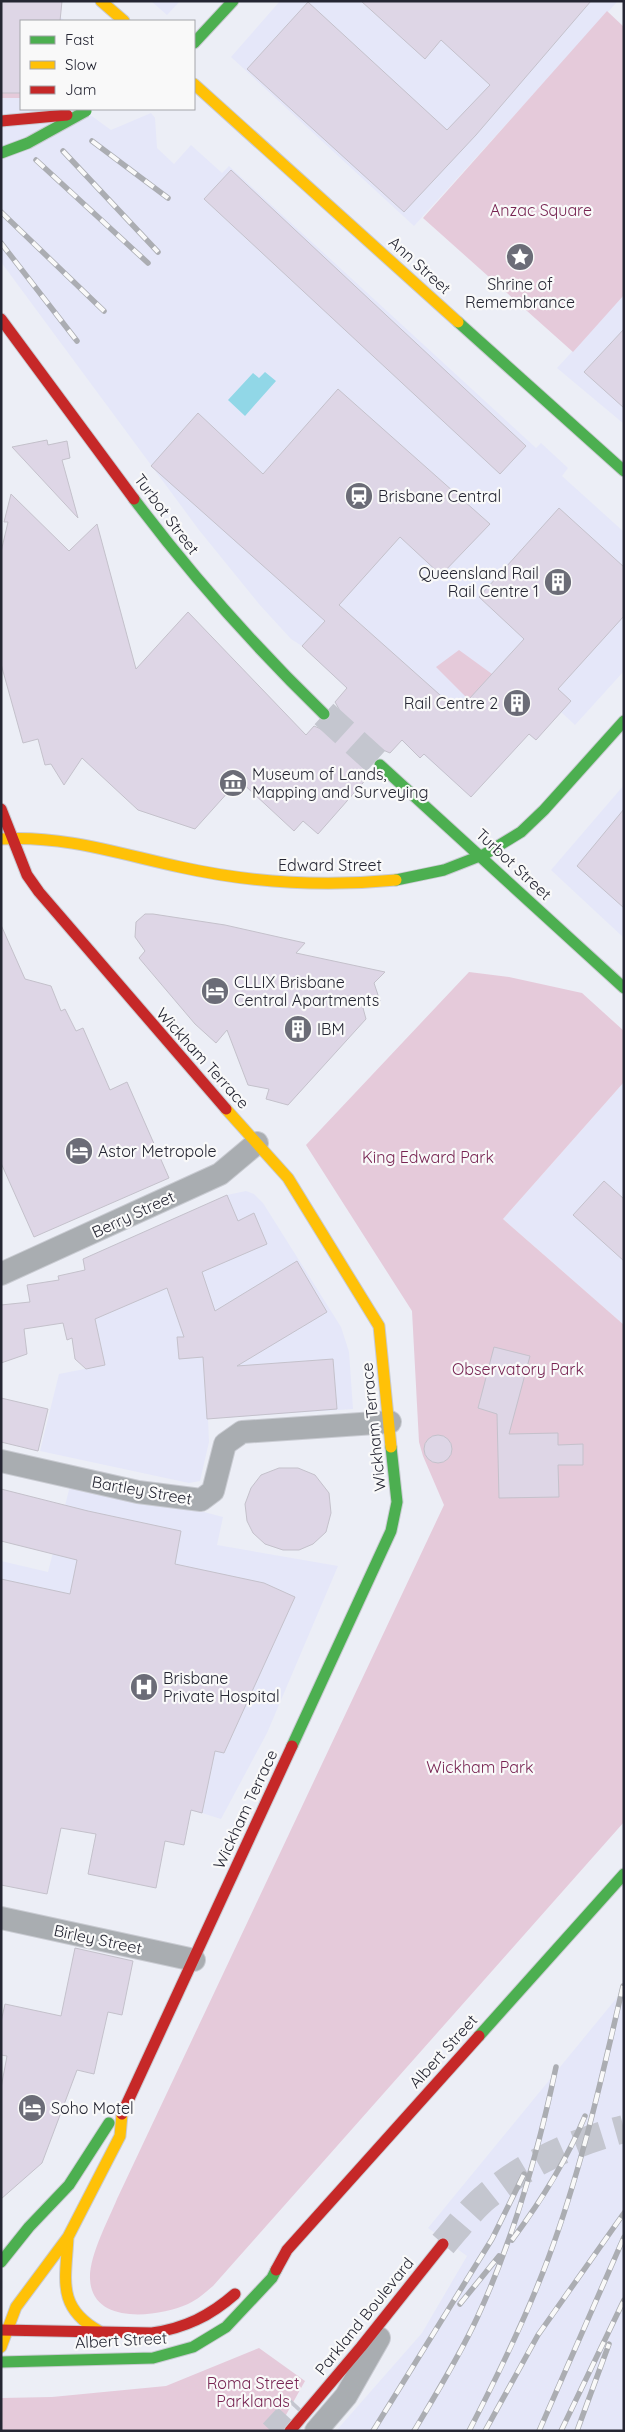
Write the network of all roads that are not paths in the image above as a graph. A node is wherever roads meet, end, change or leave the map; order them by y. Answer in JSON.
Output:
{"nodes":[{"id":1,"x":101,"y":1,"type":"edge"},
{"id":2,"x":233,"y":1,"type":"edge"},
{"id":3,"x":123,"y":20,"type":"edge"},
{"id":4,"x":195,"y":42,"type":"edge"},
{"id":5,"x":195,"y":85,"type":"edge"},
{"id":6,"x":89,"y":110,"type":"edge"},
{"id":7,"x":1,"y":121,"type":"edge"},
{"id":8,"x":1,"y":153,"type":"edge"},
{"id":9,"x":1,"y":319,"type":"edge"},
{"id":10,"x":624,"y":471,"type":"edge"},
{"id":11,"x":324,"y":714,"type":"tunnel mouth"},
{"id":12,"x":624,"y":721,"type":"edge"},
{"id":13,"x":380,"y":765,"type":"tunnel mouth"},
{"id":14,"x":1,"y":809,"type":"edge"},
{"id":15,"x":7,"y":838,"type":"edge"},
{"id":16,"x":480,"y":855,"type":"junction"},
{"id":17,"x":624,"y":988,"type":"edge"},
{"id":18,"x":258,"y":1143,"type":"junction"},
{"id":19,"x":1,"y":1274,"type":"edge"},
{"id":20,"x":390,"y":1422,"type":"junction"},
{"id":21,"x":1,"y":1461,"type":"edge"},
{"id":22,"x":624,"y":1874,"type":"edge"},
{"id":23,"x":1,"y":1918,"type":"edge"},
{"id":24,"x":194,"y":1960,"type":"junction"},
{"id":25,"x":122,"y":2110,"type":"junction"},
{"id":26,"x":68,"y":2237,"type":"junction"},
{"id":27,"x":443,"y":2244,"type":"tunnel mouth"},
{"id":28,"x":287,"y":2250,"type":"junction"},
{"id":29,"x":1,"y":2262,"type":"edge"},
{"id":30,"x":263,"y":2265,"type":"dead end"},
{"id":31,"x":245,"y":2283,"type":"dead end"},
{"id":32,"x":405,"y":2291,"type":"junction"},
{"id":33,"x":4,"y":2330,"type":"edge"},
{"id":34,"x":99,"y":2331,"type":"junction"},
{"id":35,"x":1,"y":2347,"type":"edge"},
{"id":36,"x":1,"y":2362,"type":"edge"},
{"id":37,"x":306,"y":2402,"type":"joint"},
{"id":38,"x":290,"y":2431,"type":"edge"},
{"id":39,"x":316,"y":2431,"type":"edge"}],
"edges":[{"from":1,"to":3,"type":"street"},
{"from":2,"to":4,"type":"street"},
{"from":5,"to":10,"type":"street","name":"Ann Street"},
{"from":6,"to":7,"type":"street","bridge":true},
{"from":6,"to":8,"type":"street","bridge":true},
{"from":9,"to":11,"type":"street","name":"Turbot Street"},
{"from":12,"to":16,"type":"street","name":"Edward Street"},
{"from":13,"to":16,"type":"street","name":"Turbot Street"},
{"from":14,"to":15,"type":"street","name":"Wickham Terrace"},
{"from":15,"to":16,"type":"street","name":"Edward Street"},
{"from":15,"to":18,"type":"street","name":"Wickham Terrace"},
{"from":16,"to":17,"type":"street","name":"Turbot Street"},
{"from":18,"to":19,"type":"street","name":"Berry Street"},
{"from":18,"to":20,"type":"street","name":"Wickham Terrace"},
{"from":20,"to":21,"type":"street","name":"Bartley Street"},
{"from":20,"to":24,"type":"street","name":"Wickham Terrace"},
{"from":22,"to":28,"type":"street","name":"Albert Street"},
{"from":23,"to":24,"type":"street","name":"Birley Street"},
{"from":24,"to":25,"type":"street","name":"Wickham Terrace"},
{"from":25,"to":26,"type":"street","name":"Wickham Terrace"},
{"from":25,"to":29,"type":"street","name":"Wickham Terrace"},
{"from":26,"to":33,"type":"street","name":"Wickham Terrace"},
{"from":26,"to":34,"type":"street"},
{"from":27,"to":32,"type":"street","name":"Parkland Boulevard"},
{"from":28,"to":30,"type":"street","name":"Albert Street"},
{"from":28,"to":36,"type":"street","name":"Albert Street"},
{"from":31,"to":34,"type":"street","name":"Albert Street"},
{"from":32,"to":37,"type":"street"},
{"from":32,"to":39,"type":"street"},
{"from":33,"to":34,"type":"street","name":"Albert Street"},
{"from":33,"to":35,"type":"street","name":"Wickham Terrace"},
{"from":37,"to":38,"type":"street","name":"Parkland Boulevard"}]}
